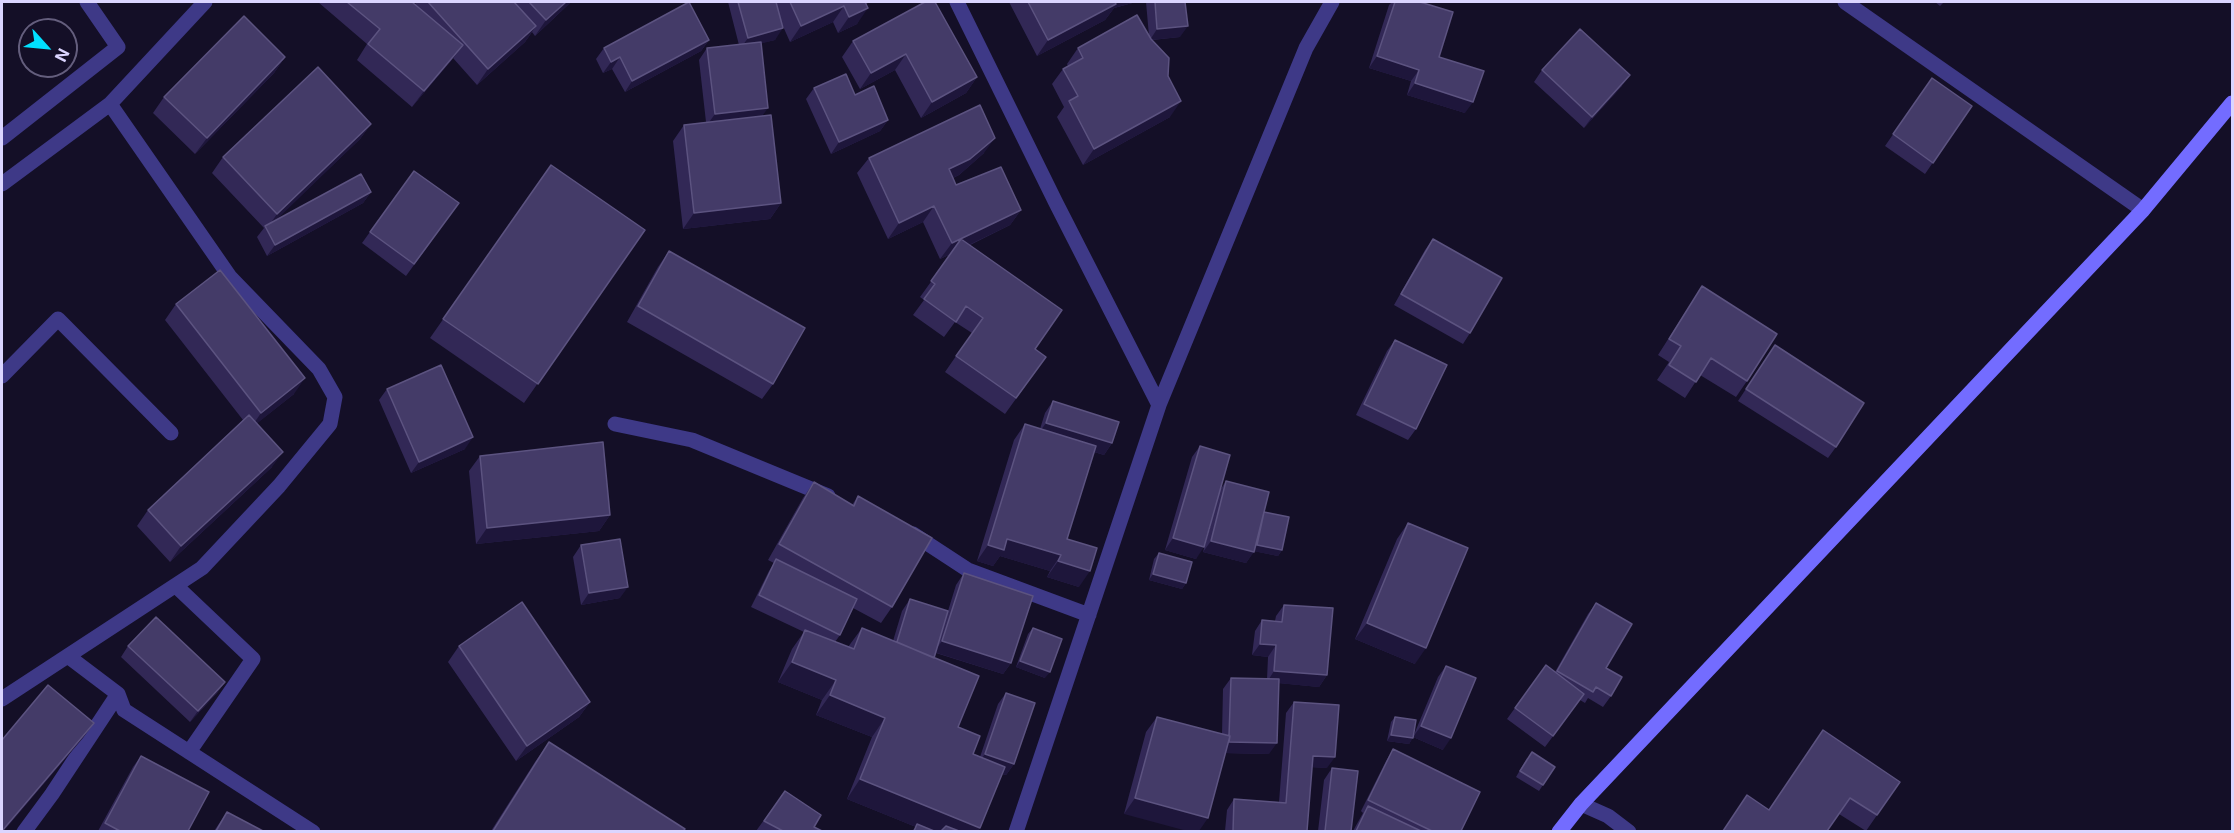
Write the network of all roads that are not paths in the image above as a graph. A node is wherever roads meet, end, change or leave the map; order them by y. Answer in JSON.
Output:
{"nodes":[{"id":1,"x":87,"y":2,"type":"edge"},
{"id":2,"x":205,"y":2,"type":"edge"},
{"id":3,"x":957,"y":2,"type":"edge"},
{"id":4,"x":1332,"y":2,"type":"edge"},
{"id":5,"x":1845,"y":2,"type":"edge"},
{"id":6,"x":2232,"y":103,"type":"edge"},
{"id":7,"x":110,"y":104,"type":"junction"},
{"id":8,"x":2,"y":138,"type":"edge"},
{"id":9,"x":2,"y":184,"type":"edge"},
{"id":10,"x":2143,"y":210,"type":"junction"},
{"id":11,"x":2,"y":376,"type":"edge"},
{"id":12,"x":1159,"y":405,"type":"junction"},
{"id":13,"x":615,"y":423,"type":"dead end"},
{"id":14,"x":171,"y":433,"type":"dead end"},
{"id":15,"x":837,"y":500,"type":"edge"},
{"id":16,"x":900,"y":527,"type":"edge"},
{"id":17,"x":176,"y":586,"type":"junction"},
{"id":18,"x":1089,"y":615,"type":"junction"},
{"id":19,"x":69,"y":657,"type":"junction"},
{"id":20,"x":118,"y":694,"type":"junction"},
{"id":21,"x":2,"y":699,"type":"edge"},
{"id":22,"x":189,"y":752,"type":"junction"},
{"id":23,"x":1581,"y":804,"type":"junction"},
{"id":24,"x":24,"y":831,"type":"edge"},
{"id":25,"x":313,"y":831,"type":"edge"},
{"id":26,"x":1016,"y":831,"type":"edge"},
{"id":27,"x":1559,"y":831,"type":"edge"},
{"id":28,"x":1629,"y":831,"type":"edge"}],
"edges":[{"from":1,"to":8,"type":"street"},
{"from":2,"to":7,"type":"street"},
{"from":3,"to":12,"type":"street"},
{"from":4,"to":12,"type":"street"},
{"from":5,"to":10,"type":"street"},
{"from":6,"to":10,"type":"street"},
{"from":7,"to":9,"type":"street"},
{"from":7,"to":17,"type":"street"},
{"from":10,"to":23,"type":"street"},
{"from":11,"to":14,"type":"street"},
{"from":12,"to":18,"type":"street"},
{"from":13,"to":15,"type":"street"},
{"from":16,"to":18,"type":"street"},
{"from":17,"to":19,"type":"street"},
{"from":17,"to":22,"type":"street"},
{"from":18,"to":26,"type":"street"},
{"from":19,"to":20,"type":"street"},
{"from":19,"to":21,"type":"street"},
{"from":20,"to":22,"type":"street"},
{"from":20,"to":24,"type":"street"},
{"from":22,"to":25,"type":"street"},
{"from":23,"to":27,"type":"street"},
{"from":23,"to":28,"type":"street"}]}
